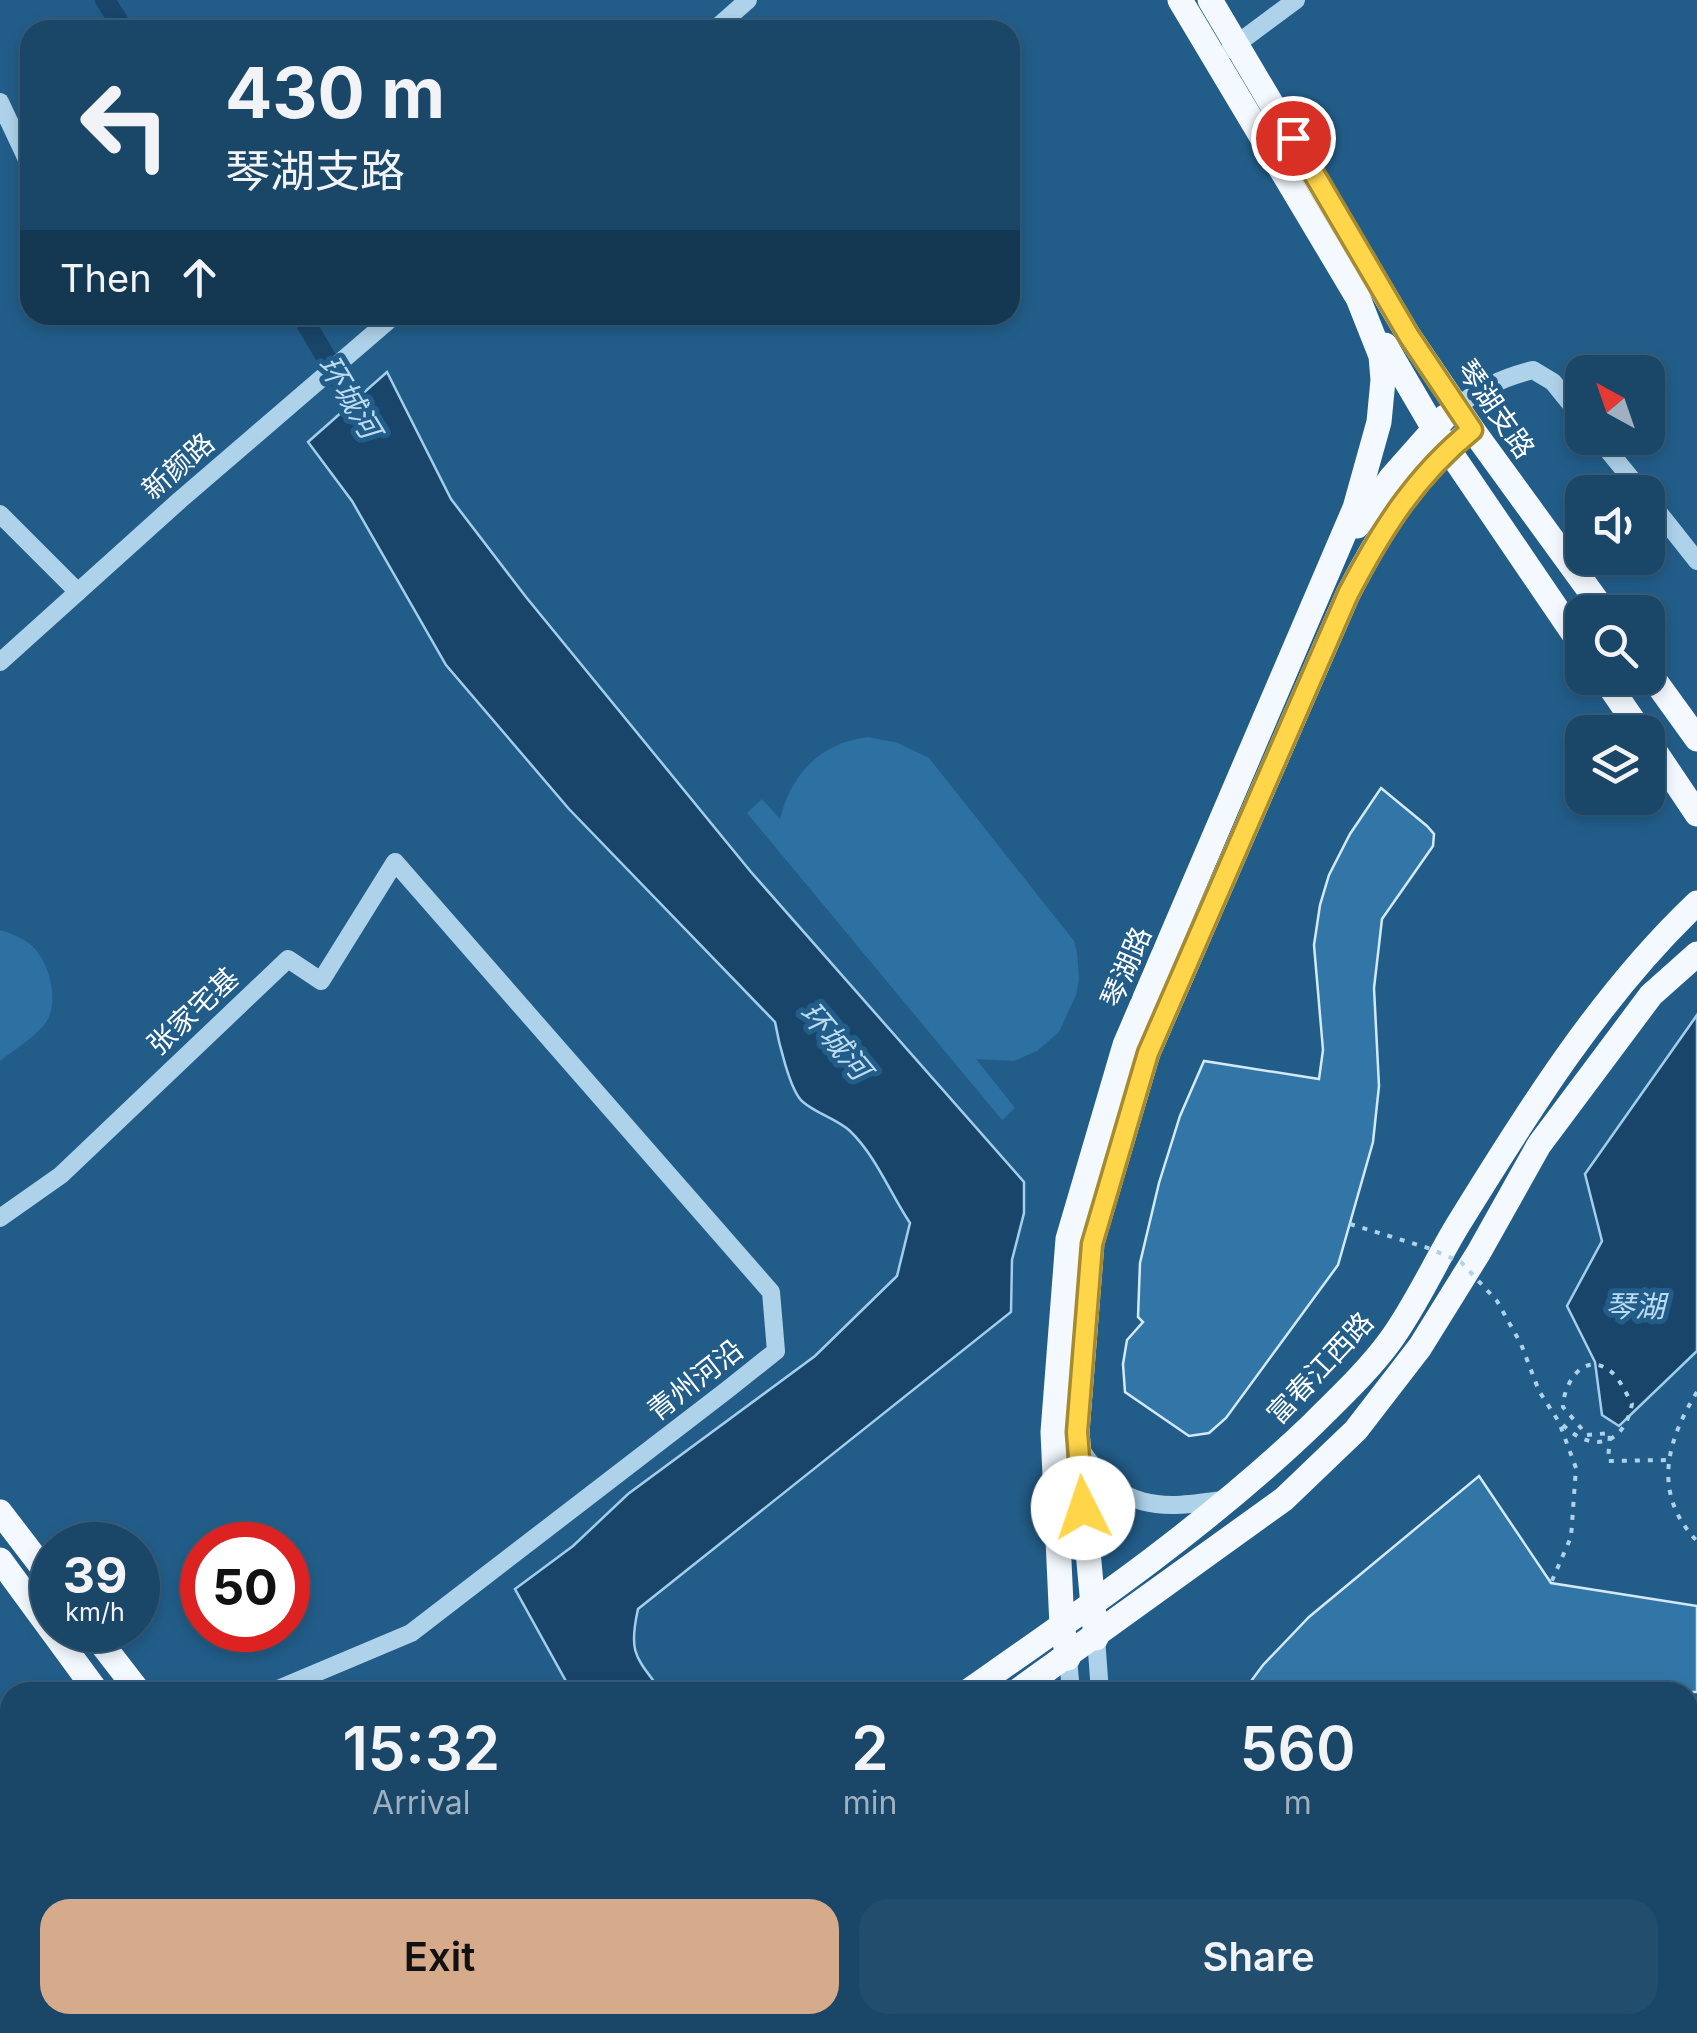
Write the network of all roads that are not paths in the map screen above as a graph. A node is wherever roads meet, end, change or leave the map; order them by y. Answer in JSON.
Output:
{"nodes":[{"id":1,"x":748,"y":0,"type":"edge"},
{"id":2,"x":1180,"y":0,"type":"edge"},
{"id":3,"x":1210,"y":0,"type":"edge"},
{"id":4,"x":1296,"y":0,"type":"edge"},
{"id":5,"x":725,"y":20,"type":"edge"},
{"id":6,"x":1227,"y":51,"type":"junction"},
{"id":7,"x":0,"y":102,"type":"edge"},
{"id":8,"x":20,"y":145,"type":"edge"},
{"id":9,"x":1358,"y":298,"type":"junction"},
{"id":10,"x":383,"y":325,"type":"edge"},
{"id":11,"x":1409,"y":336,"type":"joint"},
{"id":12,"x":1565,"y":396,"type":"edge"},
{"id":13,"x":1456,"y":408,"type":"junction"},
{"id":14,"x":1433,"y":427,"type":"junction"},
{"id":15,"x":1472,"y":430,"type":"junction"},
{"id":16,"x":1448,"y":449,"type":"junction"},
{"id":17,"x":1612,"y":455,"type":"edge"},
{"id":18,"x":1628,"y":475,"type":"edge"},
{"id":19,"x":0,"y":514,"type":"edge"},
{"id":20,"x":1665,"y":521,"type":"edge"},
{"id":21,"x":1697,"y":561,"type":"edge"},
{"id":22,"x":78,"y":592,"type":"junction"},
{"id":23,"x":1593,"y":595,"type":"edge"},
{"id":24,"x":1314,"y":602,"type":"junction"},
{"id":25,"x":1565,"y":621,"type":"edge"},
{"id":26,"x":0,"y":662,"type":"edge"},
{"id":27,"x":1665,"y":695,"type":"edge"},
{"id":28,"x":1697,"y":740,"type":"edge"},
{"id":29,"x":1665,"y":767,"type":"edge"},
{"id":30,"x":1697,"y":814,"type":"edge"},
{"id":31,"x":394,"y":862,"type":"joint"},
{"id":32,"x":1697,"y":902,"type":"edge"},
{"id":33,"x":1697,"y":954,"type":"edge"},
{"id":34,"x":0,"y":1218,"type":"edge"},
{"id":35,"x":1078,"y":1444,"type":"junction"},
{"id":36,"x":1229,"y":1498,"type":"junction"},
{"id":37,"x":0,"y":1512,"type":"edge"},
{"id":38,"x":30,"y":1551,"type":"edge"},
{"id":39,"x":0,"y":1560,"type":"edge"},
{"id":40,"x":1090,"y":1605,"type":"junction"},
{"id":41,"x":1062,"y":1626,"type":"junction"},
{"id":42,"x":1096,"y":1638,"type":"junction"},
{"id":43,"x":108,"y":1652,"type":"edge"},
{"id":44,"x":1068,"y":1658,"type":"junction"},
{"id":45,"x":90,"y":1682,"type":"edge"},
{"id":46,"x":132,"y":1682,"type":"edge"},
{"id":47,"x":295,"y":1682,"type":"edge"},
{"id":48,"x":981,"y":1682,"type":"edge"},
{"id":49,"x":1031,"y":1682,"type":"edge"},
{"id":50,"x":1070,"y":1682,"type":"edge"},
{"id":51,"x":1099,"y":1682,"type":"edge"}],
"edges":[{"from":1,"to":5,"type":"street"},
{"from":2,"to":6,"type":"main road","name":"琴湖路"},
{"from":3,"to":6,"type":"main road","name":"琴湖路"},
{"from":4,"to":6,"type":"street"},
{"from":6,"to":9,"type":"main road","name":"琴湖路"},
{"from":6,"to":11,"type":"main road","name":"琴湖路"},
{"from":7,"to":8,"type":"street"},
{"from":9,"to":14,"type":"main road","name":"琴湖路"},
{"from":9,"to":24,"type":"main road","name":"琴湖路"},
{"from":10,"to":22,"type":"street","name":"新颜路"},
{"from":11,"to":13,"type":"main road","name":"琴湖支路"},
{"from":12,"to":13,"type":"street"},
{"from":13,"to":14,"type":"main road"},
{"from":13,"to":15,"type":"main road","name":"琴湖支路"},
{"from":14,"to":16,"type":"main road"},
{"from":14,"to":24,"type":"main road"},
{"from":15,"to":16,"type":"main road","name":"琴湖路"},
{"from":15,"to":23,"type":"main road","name":"琴湖支路"},
{"from":16,"to":25,"type":"main road"},
{"from":16,"to":35,"type":"main road","name":"琴湖路"},
{"from":17,"to":18,"type":"street"},
{"from":19,"to":22,"type":"street"},
{"from":20,"to":21,"type":"street"},
{"from":22,"to":26,"type":"street","name":"新颜路"},
{"from":24,"to":41,"type":"main road","name":"琴湖路"},
{"from":27,"to":28,"type":"main road"},
{"from":29,"to":30,"type":"main road"},
{"from":31,"to":34,"type":"street","name":"张家宅基"},
{"from":31,"to":47,"type":"street","name":"青州河沿"},
{"from":32,"to":36,"type":"main road","name":"富春江西路"},
{"from":33,"to":42,"type":"main road"},
{"from":35,"to":36,"type":"street"},
{"from":35,"to":40,"type":"main road","name":"琴湖路"},
{"from":36,"to":40,"type":"main road","name":"富春江西路"},
{"from":37,"to":38,"type":"main road"},
{"from":39,"to":45,"type":"main road"},
{"from":40,"to":41,"type":"main road","name":"富春江西路"},
{"from":40,"to":42,"type":"main road","name":"琴湖路"},
{"from":41,"to":44,"type":"main road","name":"琴湖路"},
{"from":41,"to":48,"type":"main road","name":"富春江西路"},
{"from":42,"to":44,"type":"main road"},
{"from":42,"to":51,"type":"street","name":"琴湖路"},
{"from":43,"to":46,"type":"main road"},
{"from":44,"to":49,"type":"main road"},
{"from":44,"to":50,"type":"street","name":"琴湖路"}]}
